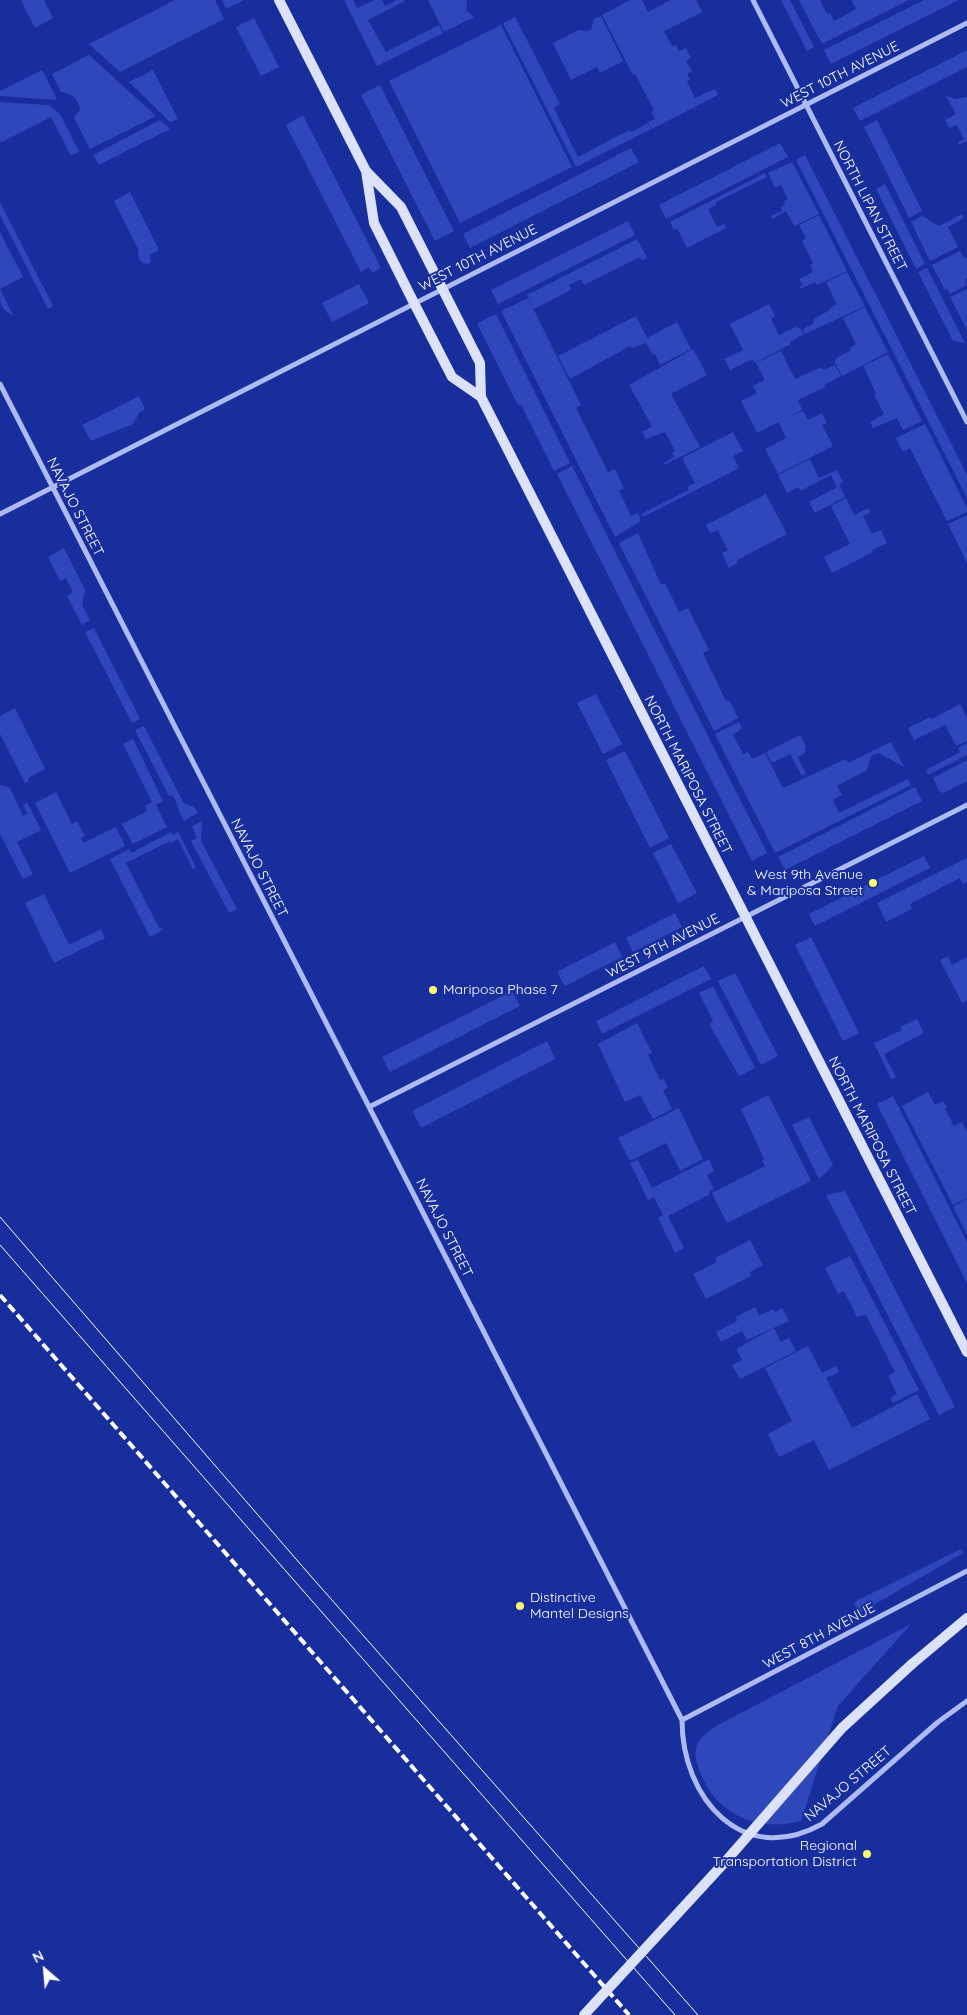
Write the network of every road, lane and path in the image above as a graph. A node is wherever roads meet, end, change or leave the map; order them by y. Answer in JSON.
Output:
{"nodes":[{"id":1,"x":280,"y":0,"type":"edge"},
{"id":2,"x":753,"y":0,"type":"edge"},
{"id":3,"x":967,"y":23,"type":"edge"},
{"id":4,"x":806,"y":105,"type":"junction"},
{"id":5,"x":366,"y":171,"type":"junction"},
{"id":6,"x":442,"y":289,"type":"junction"},
{"id":7,"x":414,"y":303,"type":"junction"},
{"id":8,"x":0,"y":384,"type":"edge"},
{"id":9,"x":481,"y":397,"type":"junction"},
{"id":10,"x":967,"y":422,"type":"edge"},
{"id":11,"x":52,"y":487,"type":"junction"},
{"id":12,"x":0,"y":514,"type":"edge"},
{"id":13,"x":967,"y":805,"type":"edge"},
{"id":14,"x":745,"y":918,"type":"junction"},
{"id":15,"x":369,"y":1106,"type":"junction"},
{"id":16,"x":967,"y":1352,"type":"edge"},
{"id":17,"x":967,"y":1571,"type":"edge"},
{"id":18,"x":967,"y":1618,"type":"edge"},
{"id":19,"x":967,"y":1702,"type":"edge"},
{"id":20,"x":682,"y":1720,"type":"junction"},
{"id":21,"x":584,"y":2015,"type":"edge"}],
"edges":[{"from":1,"to":5,"type":"street","name":"NORTH MARIPOSA STREET"},
{"from":2,"to":4,"type":"street","name":"NORTH LIPAN STREET"},
{"from":3,"to":4,"type":"street","name":"WEST 10TH AVENUE"},
{"from":4,"to":6,"type":"street","name":"WEST 10TH AVENUE"},
{"from":4,"to":10,"type":"street","name":"NORTH LIPAN STREET"},
{"from":5,"to":6,"type":"street","name":"NORTH MARIPOSA STREET"},
{"from":5,"to":7,"type":"street","name":"NORTH MARIPOSA STREET"},
{"from":6,"to":7,"type":"street","name":"WEST 10TH AVENUE"},
{"from":6,"to":9,"type":"street","name":"NORTH MARIPOSA STREET"},
{"from":7,"to":9,"type":"street","name":"NORTH MARIPOSA STREET"},
{"from":7,"to":11,"type":"street","name":"WEST 10TH AVENUE"},
{"from":8,"to":11,"type":"street","name":"NAVAJO STREET"},
{"from":9,"to":14,"type":"street","name":"NORTH MARIPOSA STREET"},
{"from":11,"to":12,"type":"street","name":"WEST 10TH AVENUE"},
{"from":11,"to":15,"type":"street","name":"NAVAJO STREET"},
{"from":13,"to":14,"type":"street","name":"WEST 9TH AVENUE"},
{"from":14,"to":15,"type":"street","name":"WEST 9TH AVENUE"},
{"from":14,"to":16,"type":"street","name":"NORTH MARIPOSA STREET"},
{"from":15,"to":20,"type":"street","name":"NAVAJO STREET"},
{"from":17,"to":20,"type":"street","name":"WEST 8TH AVENUE"},
{"from":18,"to":21,"type":"street","bridge":true},
{"from":19,"to":20,"type":"street","name":"NAVAJO STREET"}]}
